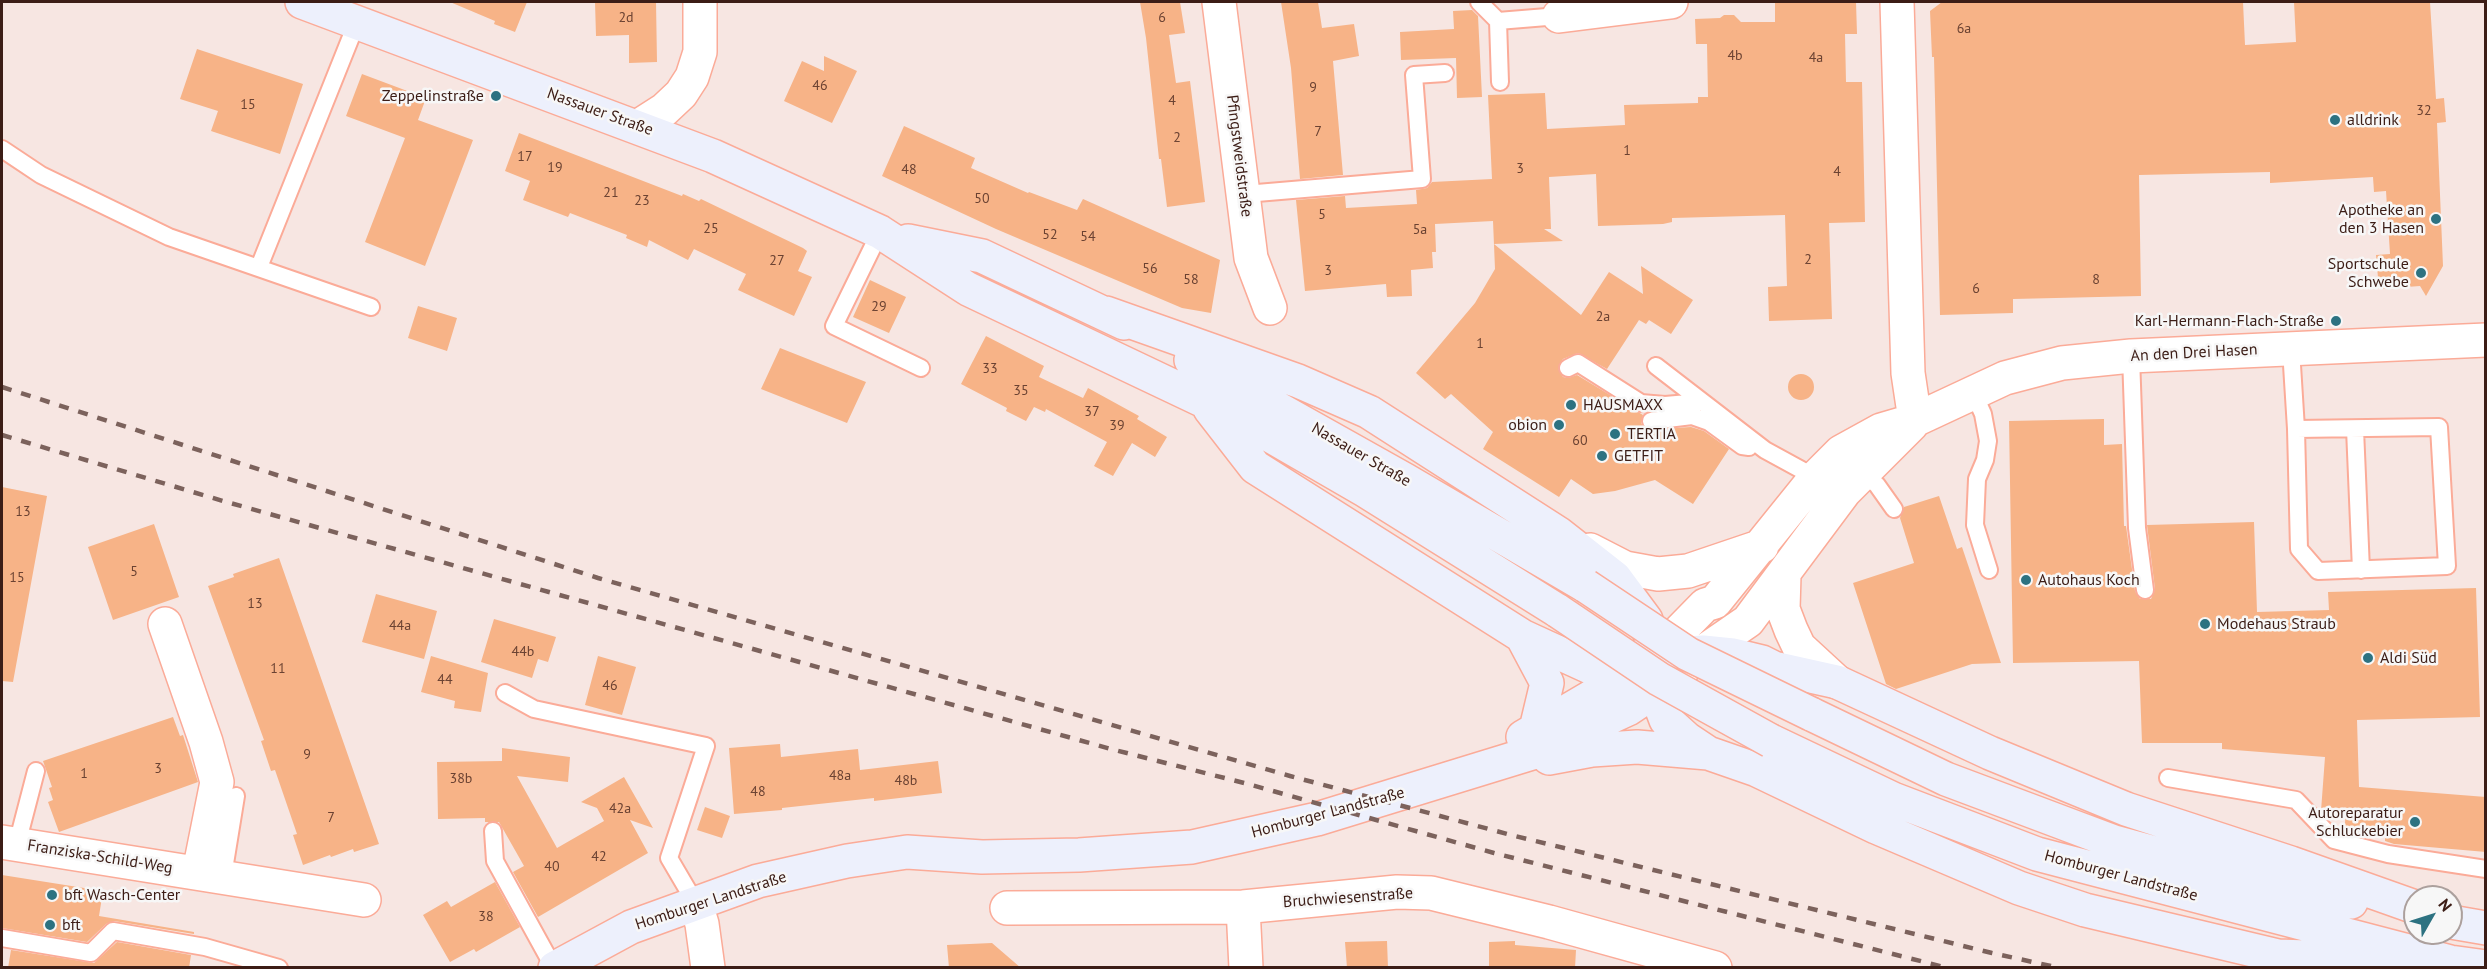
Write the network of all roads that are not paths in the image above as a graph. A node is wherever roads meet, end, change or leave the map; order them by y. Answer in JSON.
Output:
{"nodes":[{"id":1,"x":302,"y":2,"type":"edge"},
{"id":2,"x":700,"y":2,"type":"edge"},
{"id":3,"x":1219,"y":2,"type":"edge"},
{"id":4,"x":1479,"y":2,"type":"edge"},
{"id":5,"x":1671,"y":2,"type":"edge"},
{"id":6,"x":1898,"y":2,"type":"edge"},
{"id":7,"x":1559,"y":16,"type":"joint"},
{"id":8,"x":1498,"y":21,"type":"junction"},
{"id":9,"x":357,"y":22,"type":"junction"},
{"id":10,"x":1445,"y":73,"type":"dead end"},
{"id":11,"x":1500,"y":82,"type":"dead end"},
{"id":12,"x":639,"y":126,"type":"junction"},
{"id":13,"x":2,"y":148,"type":"edge"},
{"id":14,"x":1245,"y":195,"type":"junction"},
{"id":15,"x":886,"y":234,"type":"junction"},
{"id":16,"x":259,"y":267,"type":"junction"},
{"id":17,"x":371,"y":307,"type":"dead end"},
{"id":18,"x":1270,"y":308,"type":"dead end"},
{"id":19,"x":1106,"y":313,"type":"junction"},
{"id":20,"x":2486,"y":340,"type":"edge"},
{"id":21,"x":2291,"y":349,"type":"junction"},
{"id":22,"x":2132,"y":356,"type":"junction"},
{"id":23,"x":1656,"y":366,"type":"dead end"},
{"id":24,"x":921,"y":368,"type":"dead end"},
{"id":25,"x":1568,"y":368,"type":"dead end"},
{"id":26,"x":1973,"y":392,"type":"junction"},
{"id":27,"x":1204,"y":401,"type":"junction"},
{"id":28,"x":1700,"y":402,"type":"junction"},
{"id":29,"x":1915,"y":420,"type":"junction"},
{"id":30,"x":1651,"y":421,"type":"dead end"},
{"id":31,"x":2296,"y":429,"type":"junction"},
{"id":32,"x":2355,"y":429,"type":"junction"},
{"id":33,"x":1765,"y":450,"type":"junction"},
{"id":34,"x":1849,"y":472,"type":"junction"},
{"id":35,"x":1815,"y":478,"type":"junction"},
{"id":36,"x":1894,"y":508,"type":"dead end"},
{"id":37,"x":1559,"y":534,"type":"junction"},
{"id":38,"x":1762,"y":546,"type":"junction"},
{"id":39,"x":1989,"y":570,"type":"dead end"},
{"id":40,"x":2361,"y":570,"type":"junction"},
{"id":41,"x":1784,"y":575,"type":"junction"},
{"id":42,"x":2145,"y":590,"type":"dead end"},
{"id":43,"x":165,"y":624,"type":"dead end"},
{"id":44,"x":1522,"y":636,"type":"junction"},
{"id":45,"x":1703,"y":652,"type":"junction"},
{"id":46,"x":1656,"y":655,"type":"junction"},
{"id":47,"x":1837,"y":682,"type":"junction"},
{"id":48,"x":1615,"y":683,"type":"junction"},
{"id":49,"x":1655,"y":691,"type":"junction"},
{"id":50,"x":505,"y":693,"type":"dead end"},
{"id":51,"x":1811,"y":714,"type":"joint"},
{"id":52,"x":1536,"y":729,"type":"junction"},
{"id":53,"x":1771,"y":741,"type":"joint"},
{"id":54,"x":1708,"y":753,"type":"junction"},
{"id":55,"x":36,"y":771,"type":"dead end"},
{"id":56,"x":1471,"y":771,"type":"junction"},
{"id":57,"x":2168,"y":778,"type":"dead end"},
{"id":58,"x":236,"y":796,"type":"dead end"},
{"id":59,"x":493,"y":831,"type":"dead end"},
{"id":60,"x":9,"y":843,"type":"edge"},
{"id":61,"x":2486,"y":869,"type":"edge"},
{"id":62,"x":211,"y":874,"type":"junction"},
{"id":63,"x":364,"y":900,"type":"dead end"},
{"id":64,"x":2403,"y":904,"type":"edge"},
{"id":65,"x":1243,"y":907,"type":"junction"},
{"id":66,"x":1007,"y":908,"type":"dead end"},
{"id":67,"x":2403,"y":913,"type":"edge"},
{"id":68,"x":699,"y":914,"type":"junction"},
{"id":69,"x":2,"y":938,"type":"edge"},
{"id":70,"x":2450,"y":962,"type":"junction"},
{"id":71,"x":2486,"y":967,"type":"edge"},
{"id":72,"x":279,"y":968,"type":"edge"},
{"id":73,"x":555,"y":968,"type":"edge"},
{"id":74,"x":597,"y":968,"type":"edge"},
{"id":75,"x":708,"y":968,"type":"edge"},
{"id":76,"x":1246,"y":968,"type":"edge"},
{"id":77,"x":1715,"y":968,"type":"edge"}],
"edges":[{"from":1,"to":9,"type":"main road","name":"Nassauer Straße"},
{"from":2,"to":12,"type":"street"},
{"from":3,"to":14,"type":"street","name":"Pfingstweidstraße"},
{"from":4,"to":8,"type":"lane"},
{"from":5,"to":7,"type":"street"},
{"from":6,"to":29,"type":"street"},
{"from":7,"to":8,"type":"lane"},
{"from":8,"to":11,"type":"lane"},
{"from":9,"to":12,"type":"main road","name":"Nassauer Straße"},
{"from":9,"to":16,"type":"lane"},
{"from":10,"to":14,"type":"lane"},
{"from":12,"to":15,"type":"main road","name":"Nassauer Straße"},
{"from":13,"to":16,"type":"lane"},
{"from":14,"to":18,"type":"street","name":"Pfingstweidstraße"},
{"from":15,"to":19,"type":"main road","name":"Nassauer Straße"},
{"from":15,"to":24,"type":"lane"},
{"from":15,"to":27,"type":"main road","name":"Nassauer Straße"},
{"from":16,"to":17,"type":"lane"},
{"from":19,"to":37,"type":"main road"},
{"from":19,"to":51,"type":"main road","name":"Nassauer Straße","bridge":true},
{"from":20,"to":21,"type":"street","name":"An den Drei Hasen"},
{"from":21,"to":22,"type":"street","name":"An den Drei Hasen"},
{"from":21,"to":31,"type":"lane"},
{"from":22,"to":26,"type":"street","name":"An den Drei Hasen"},
{"from":22,"to":42,"type":"lane"},
{"from":23,"to":28,"type":"lane"},
{"from":25,"to":28,"type":"lane"},
{"from":26,"to":29,"type":"street","name":"An den Drei Hasen"},
{"from":26,"to":39,"type":"lane"},
{"from":27,"to":44,"type":"main road"},
{"from":27,"to":53,"type":"main road","name":"Nassauer Straße","bridge":true},
{"from":28,"to":33,"type":"lane"},
{"from":29,"to":34,"type":"street","name":"An den Drei Hasen"},
{"from":30,"to":33,"type":"lane"},
{"from":31,"to":32,"type":"lane"},
{"from":31,"to":40,"type":"lane"},
{"from":32,"to":40,"type":"lane"},
{"from":32,"to":40,"type":"lane"},
{"from":33,"to":35,"type":"lane"},
{"from":34,"to":35,"type":"street","name":"An den Drei Hasen"},
{"from":34,"to":36,"type":"lane"},
{"from":34,"to":41,"type":"street","name":"An den Drei Hasen"},
{"from":35,"to":38,"type":"street","name":"An den Drei Hasen"},
{"from":37,"to":38,"type":"street"},
{"from":37,"to":46,"type":"main road"},
{"from":38,"to":46,"type":"street","name":"An den Drei Hasen"},
{"from":41,"to":45,"type":"street","name":"An den Drei Hasen"},
{"from":41,"to":47,"type":"street"},
{"from":43,"to":62,"type":"street"},
{"from":44,"to":48,"type":"main road"},
{"from":44,"to":52,"type":"main road"},
{"from":45,"to":46,"type":"main road"},
{"from":45,"to":47,"type":"main road"},
{"from":45,"to":49,"type":"street","name":"An den Drei Hasen"},
{"from":46,"to":48,"type":"main road"},
{"from":46,"to":49,"type":"main road"},
{"from":47,"to":64,"type":"main road"},
{"from":48,"to":49,"type":"main road"},
{"from":48,"to":52,"type":"main road"},
{"from":49,"to":54,"type":"main road"},
{"from":49,"to":56,"type":"main road","name":"Homburger Landstraße"},
{"from":50,"to":68,"type":"lane"},
{"from":51,"to":67,"type":"main road","name":"Homburger Landstraße"},
{"from":52,"to":56,"type":"main road"},
{"from":53,"to":70,"type":"main road","name":"Homburger Landstraße"},
{"from":54,"to":56,"type":"main road"},
{"from":54,"to":70,"type":"main road"},
{"from":55,"to":60,"type":"lane"},
{"from":56,"to":68,"type":"main road","name":"Homburger Landstraße"},
{"from":57,"to":61,"type":"lane"},
{"from":58,"to":62,"type":"lane"},
{"from":59,"to":73,"type":"lane"},
{"from":60,"to":62,"type":"street","name":"Franziska-Schild-Weg"},
{"from":62,"to":63,"type":"street","name":"Franziska-Schild-Weg"},
{"from":65,"to":66,"type":"street","name":"Bruchwiesenstraße"},
{"from":65,"to":76,"type":"street"},
{"from":65,"to":77,"type":"street","name":"Bruchwiesenstraße"},
{"from":68,"to":73,"type":"main road","name":"Homburger Landstraße"},
{"from":68,"to":74,"type":"main road","name":"Homburger Landstraße"},
{"from":68,"to":75,"type":"street"},
{"from":69,"to":72,"type":"lane"},
{"from":70,"to":71,"type":"main road","name":"Homburger Landstraße"}]}
